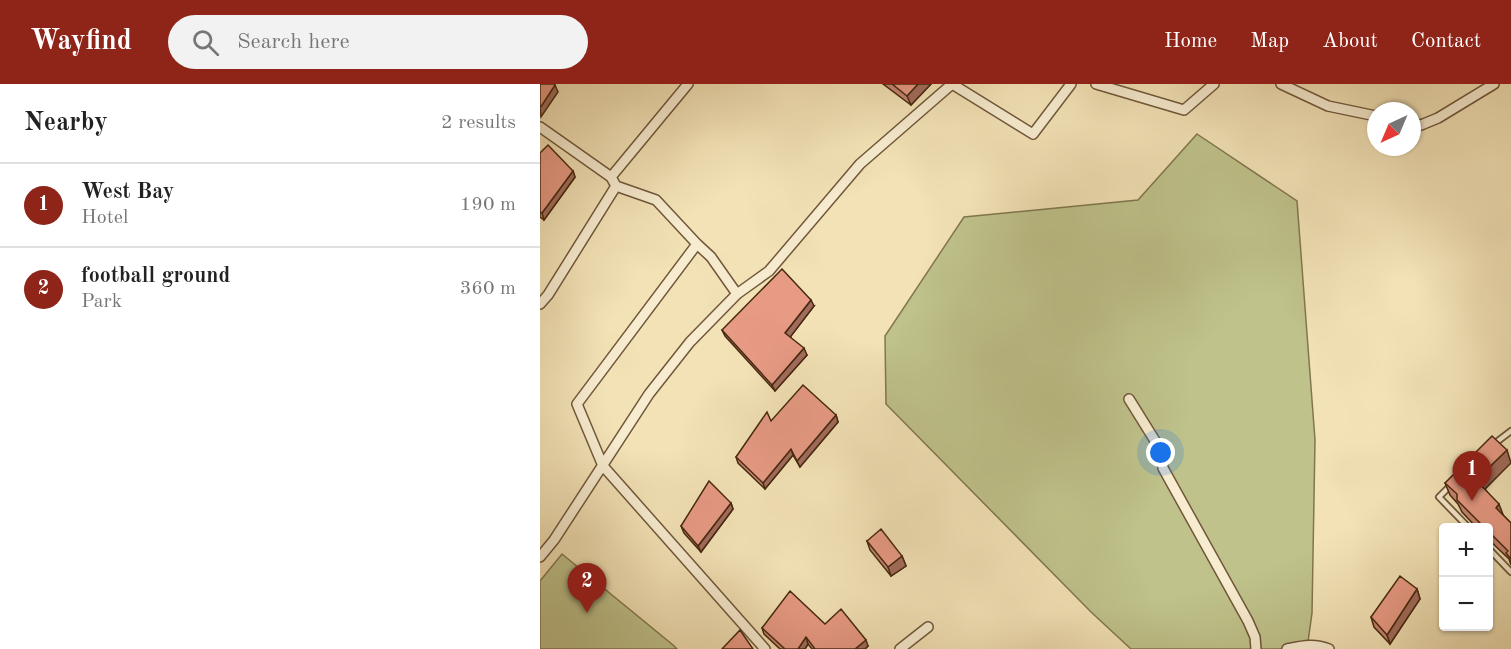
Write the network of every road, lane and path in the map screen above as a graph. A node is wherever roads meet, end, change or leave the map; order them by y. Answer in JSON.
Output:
{"nodes":[{"id":1,"x":688,"y":84,"type":"edge"},
{"id":2,"x":952,"y":84,"type":"edge"},
{"id":3,"x":1071,"y":84,"type":"edge"},
{"id":4,"x":1096,"y":84,"type":"edge"},
{"id":5,"x":1214,"y":84,"type":"edge"},
{"id":6,"x":1281,"y":84,"type":"edge"},
{"id":7,"x":1494,"y":84,"type":"edge"},
{"id":8,"x":1367,"y":114,"type":"edge"},
{"id":9,"x":1421,"y":125,"type":"edge"},
{"id":10,"x":540,"y":127,"type":"edge"},
{"id":11,"x":614,"y":182,"type":"junction"},
{"id":12,"x":697,"y":244,"type":"junction"},
{"id":13,"x":737,"y":294,"type":"junction"},
{"id":14,"x":540,"y":304,"type":"edge"},
{"id":15,"x":1129,"y":399,"type":"dead end"},
{"id":16,"x":1511,"y":431,"type":"edge"},
{"id":17,"x":1490,"y":447,"type":"edge"},
{"id":18,"x":603,"y":466,"type":"junction"},
{"id":19,"x":1456,"y":480,"type":"edge"},
{"id":20,"x":1464,"y":523,"type":"edge"},
{"id":21,"x":1493,"y":553,"type":"edge"},
{"id":22,"x":540,"y":557,"type":"edge"},
{"id":23,"x":1511,"y":572,"type":"edge"},
{"id":24,"x":928,"y":627,"type":"dead end"},
{"id":25,"x":765,"y":649,"type":"edge"},
{"id":26,"x":900,"y":649,"type":"edge"},
{"id":27,"x":1256,"y":649,"type":"edge"},
{"id":28,"x":1287,"y":649,"type":"edge"},
{"id":29,"x":1329,"y":649,"type":"edge"}],
"edges":[{"from":1,"to":11,"type":"street"},
{"from":2,"to":3,"type":"street"},
{"from":2,"to":13,"type":"street"},
{"from":4,"to":5,"type":"street"},
{"from":6,"to":8,"type":"street"},
{"from":7,"to":9,"type":"street"},
{"from":10,"to":11,"type":"street"},
{"from":11,"to":12,"type":"street"},
{"from":11,"to":14,"type":"street"},
{"from":12,"to":13,"type":"street"},
{"from":12,"to":18,"type":"street"},
{"from":13,"to":18,"type":"street"},
{"from":15,"to":27,"type":"street"},
{"from":16,"to":17,"type":"lane"},
{"from":18,"to":22,"type":"street"},
{"from":18,"to":25,"type":"street"},
{"from":19,"to":20,"type":"lane"},
{"from":21,"to":23,"type":"lane"},
{"from":24,"to":26,"type":"street"},
{"from":28,"to":29,"type":"street"}]}
